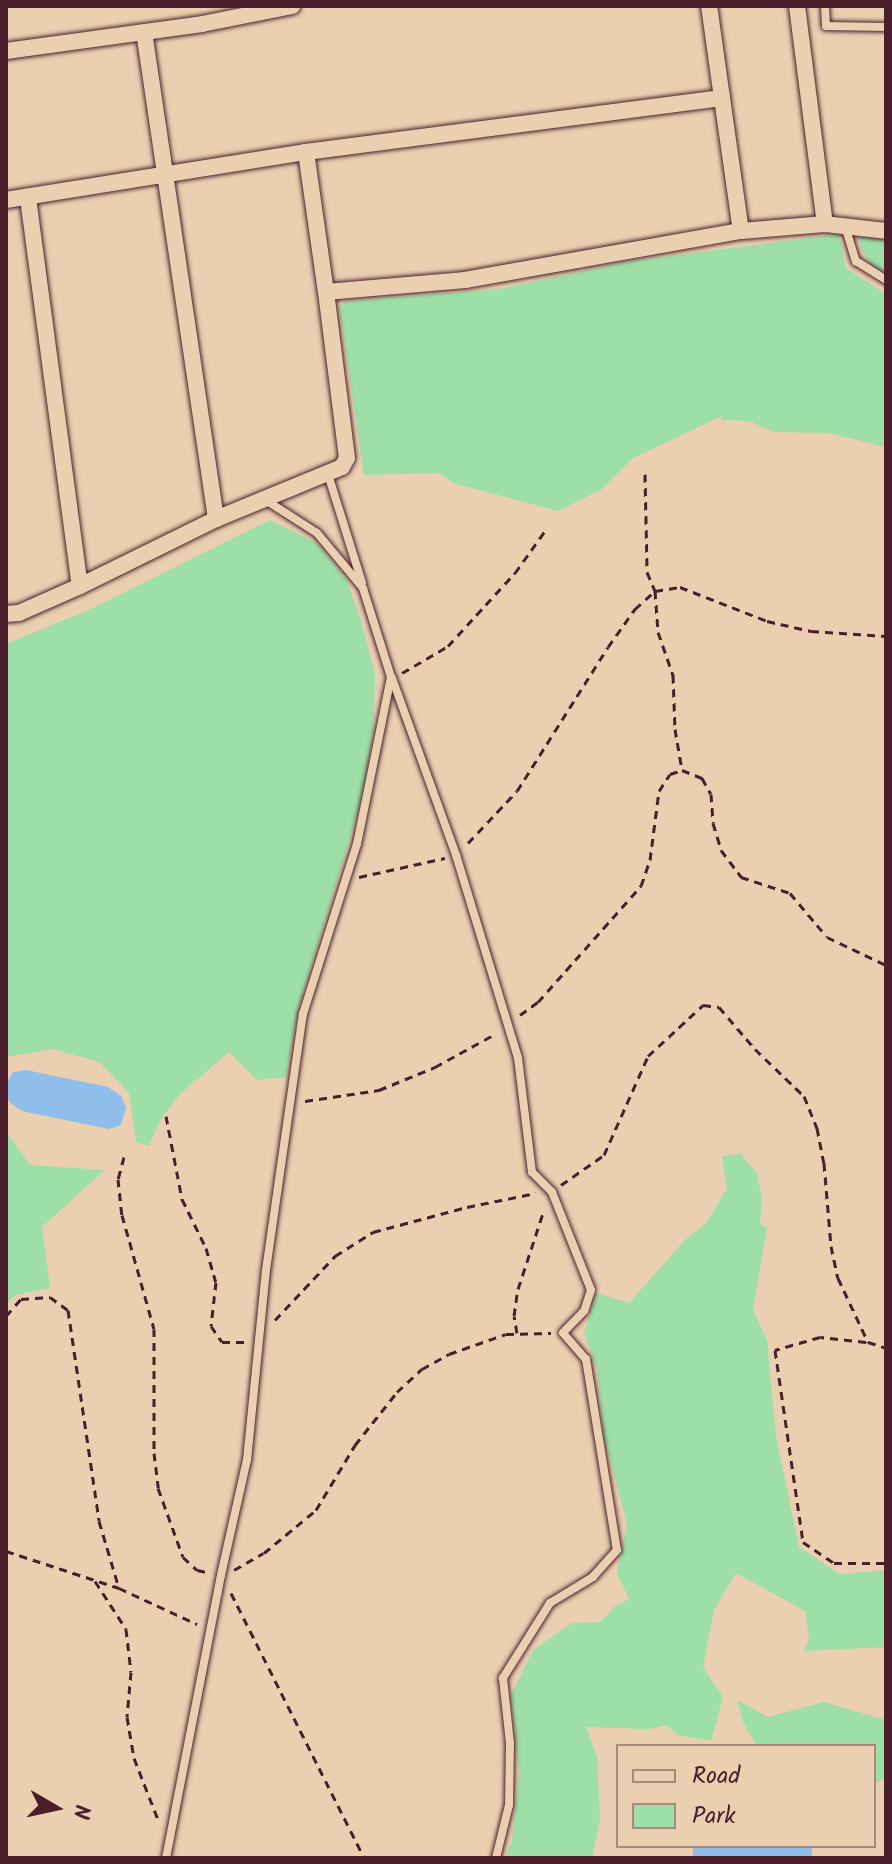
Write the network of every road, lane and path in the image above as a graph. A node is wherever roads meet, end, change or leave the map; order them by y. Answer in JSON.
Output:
{"nodes":[{"id":1,"x":241,"y":6,"type":"edge"},
{"id":2,"x":709,"y":6,"type":"edge"},
{"id":3,"x":797,"y":6,"type":"edge"},
{"id":4,"x":825,"y":6,"type":"edge"},
{"id":5,"x":285,"y":7,"type":"edge"},
{"id":6,"x":886,"y":27,"type":"edge"},
{"id":7,"x":144,"y":32,"type":"junction"},
{"id":8,"x":6,"y":51,"type":"edge"},
{"id":9,"x":722,"y":98,"type":"junction"},
{"id":10,"x":306,"y":152,"type":"junction"},
{"id":11,"x":165,"y":176,"type":"junction"},
{"id":12,"x":28,"y":198,"type":"junction"},
{"id":13,"x":6,"y":200,"type":"edge"},
{"id":14,"x":825,"y":224,"type":"junction"},
{"id":15,"x":845,"y":226,"type":"junction"},
{"id":16,"x":741,"y":231,"type":"junction"},
{"id":17,"x":886,"y":231,"type":"edge"},
{"id":18,"x":886,"y":280,"type":"edge"},
{"id":19,"x":326,"y":292,"type":"junction"},
{"id":20,"x":327,"y":471,"type":"junction"},
{"id":21,"x":645,"y":474,"type":"dead end"},
{"id":22,"x":267,"y":501,"type":"junction"},
{"id":23,"x":216,"y":519,"type":"junction"},
{"id":24,"x":545,"y":531,"type":"dead end"},
{"id":25,"x":80,"y":586,"type":"junction"},
{"id":26,"x":363,"y":588,"type":"junction"},
{"id":27,"x":655,"y":591,"type":"junction"},
{"id":28,"x":6,"y":614,"type":"edge"},
{"id":29,"x":886,"y":636,"type":"edge"},
{"id":30,"x":391,"y":677,"type":"junction"},
{"id":31,"x":682,"y":770,"type":"junction"},
{"id":32,"x":456,"y":855,"type":"junction"},
{"id":33,"x":344,"y":877,"type":"junction"},
{"id":34,"x":886,"y":965,"type":"edge"},
{"id":35,"x":506,"y":1026,"type":"junction"},
{"id":36,"x":290,"y":1098,"type":"junction"},
{"id":37,"x":166,"y":1116,"type":"dead end"},
{"id":38,"x":124,"y":1157,"type":"dead end"},
{"id":39,"x":552,"y":1192,"type":"junction"},
{"id":40,"x":6,"y":1316,"type":"edge"},
{"id":41,"x":517,"y":1333,"type":"junction"},
{"id":42,"x":563,"y":1333,"type":"junction"},
{"id":43,"x":263,"y":1334,"type":"junction"},
{"id":44,"x":868,"y":1342,"type":"junction"},
{"id":45,"x":886,"y":1348,"type":"edge"},
{"id":46,"x":6,"y":1551,"type":"edge"},
{"id":47,"x":886,"y":1563,"type":"edge"},
{"id":48,"x":221,"y":1575,"type":"junction"},
{"id":49,"x":95,"y":1581,"type":"junction"},
{"id":50,"x":119,"y":1588,"type":"junction"},
{"id":51,"x":212,"y":1630,"type":"junction"},
{"id":52,"x":169,"y":1844,"type":"junction"},
{"id":53,"x":166,"y":1858,"type":"edge"},
{"id":54,"x":364,"y":1858,"type":"edge"},
{"id":55,"x":496,"y":1858,"type":"edge"}],
"edges":[{"from":1,"to":5,"type":"street"},
{"from":2,"to":9,"type":"street"},
{"from":3,"to":14,"type":"street"},
{"from":4,"to":6,"type":"lane"},
{"from":5,"to":7,"type":"street"},
{"from":7,"to":8,"type":"street"},
{"from":7,"to":11,"type":"street"},
{"from":9,"to":10,"type":"street"},
{"from":9,"to":16,"type":"street"},
{"from":10,"to":11,"type":"street"},
{"from":10,"to":19,"type":"street"},
{"from":11,"to":12,"type":"street"},
{"from":11,"to":23,"type":"street"},
{"from":12,"to":13,"type":"street"},
{"from":12,"to":25,"type":"street"},
{"from":14,"to":15,"type":"street"},
{"from":14,"to":16,"type":"street"},
{"from":15,"to":17,"type":"street"},
{"from":15,"to":18,"type":"lane"},
{"from":16,"to":19,"type":"street"},
{"from":19,"to":20,"type":"street"},
{"from":20,"to":22,"type":"street"},
{"from":20,"to":26,"type":"lane"},
{"from":21,"to":27,"type":"path"},
{"from":22,"to":23,"type":"street"},
{"from":22,"to":26,"type":"lane"},
{"from":23,"to":25,"type":"street"},
{"from":24,"to":30,"type":"path"},
{"from":25,"to":28,"type":"street"},
{"from":26,"to":30,"type":"lane"},
{"from":27,"to":29,"type":"path"},
{"from":27,"to":31,"type":"path"},
{"from":27,"to":32,"type":"path"},
{"from":30,"to":32,"type":"lane"},
{"from":30,"to":33,"type":"lane"},
{"from":31,"to":34,"type":"path"},
{"from":31,"to":35,"type":"path"},
{"from":32,"to":33,"type":"path"},
{"from":32,"to":35,"type":"lane"},
{"from":33,"to":36,"type":"lane"},
{"from":35,"to":36,"type":"path"},
{"from":35,"to":39,"type":"lane"},
{"from":36,"to":43,"type":"lane"},
{"from":37,"to":43,"type":"path"},
{"from":38,"to":48,"type":"path"},
{"from":39,"to":41,"type":"path"},
{"from":39,"to":42,"type":"lane"},
{"from":39,"to":43,"type":"path"},
{"from":39,"to":44,"type":"path"},
{"from":40,"to":50,"type":"path"},
{"from":41,"to":42,"type":"path"},
{"from":41,"to":48,"type":"path"},
{"from":42,"to":55,"type":"lane"},
{"from":43,"to":48,"type":"lane"},
{"from":44,"to":45,"type":"path"},
{"from":44,"to":47,"type":"path"},
{"from":46,"to":49,"type":"path"},
{"from":48,"to":51,"type":"lane"},
{"from":48,"to":54,"type":"path"},
{"from":49,"to":50,"type":"path"},
{"from":49,"to":52,"type":"path"},
{"from":50,"to":51,"type":"path"},
{"from":51,"to":52,"type":"lane"},
{"from":52,"to":53,"type":"lane"}]}
